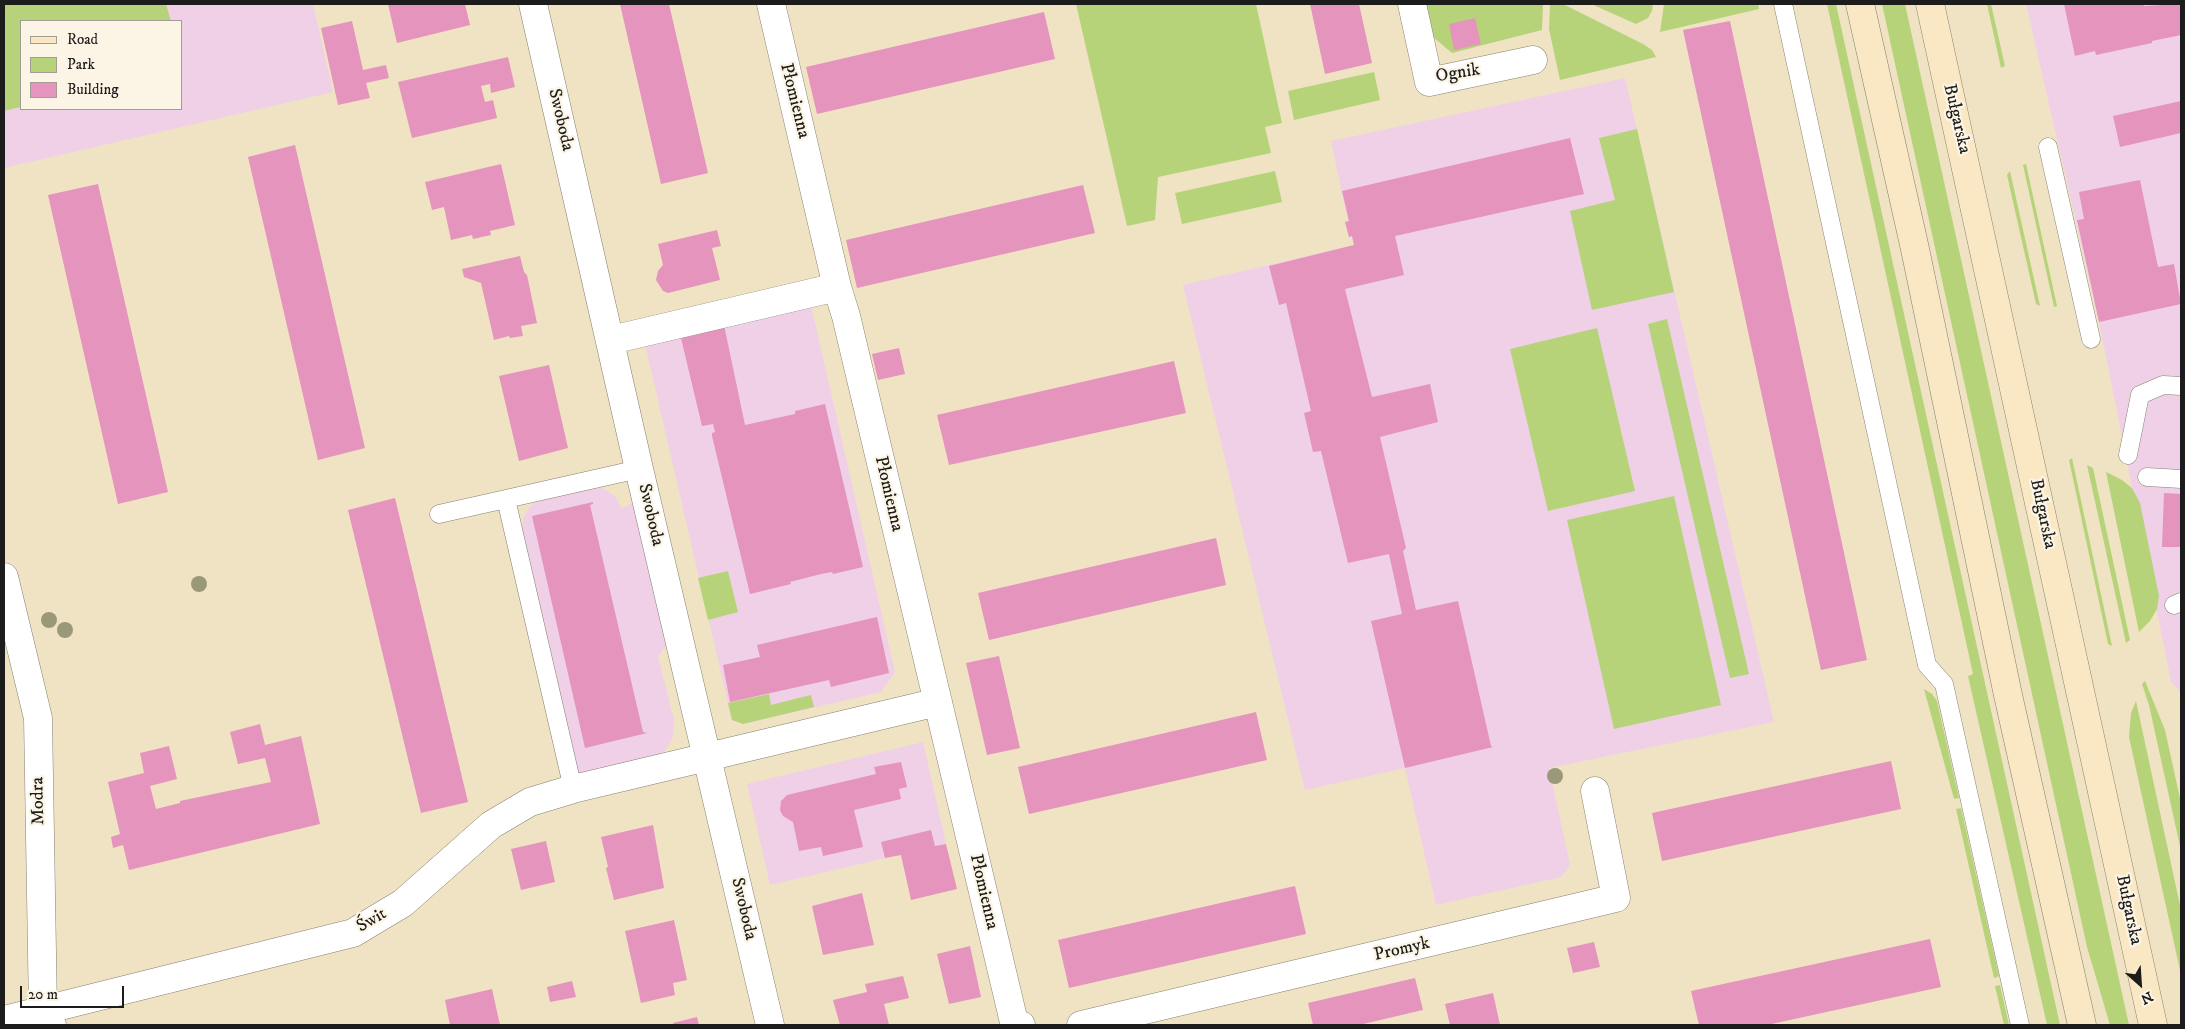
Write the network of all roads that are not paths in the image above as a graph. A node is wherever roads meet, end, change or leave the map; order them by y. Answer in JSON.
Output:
{"nodes":[{"id":1,"x":534,"y":4,"type":"edge"},
{"id":2,"x":770,"y":4,"type":"edge"},
{"id":3,"x":1412,"y":4,"type":"edge"},
{"id":4,"x":1783,"y":4,"type":"edge"},
{"id":5,"x":1860,"y":4,"type":"edge"},
{"id":6,"x":1930,"y":4,"type":"edge"},
{"id":7,"x":1533,"y":60,"type":"dead end"},
{"id":8,"x":2048,"y":147,"type":"dead end"},
{"id":9,"x":837,"y":287,"type":"junction"},
{"id":10,"x":2091,"y":339,"type":"dead end"},
{"id":11,"x":611,"y":340,"type":"junction"},
{"id":12,"x":2181,"y":386,"type":"edge"},
{"id":13,"x":2128,"y":455,"type":"dead end"},
{"id":14,"x":639,"y":469,"type":"junction"},
{"id":15,"x":2147,"y":477,"type":"dead end"},
{"id":16,"x":2181,"y":479,"type":"edge"},
{"id":17,"x":506,"y":499,"type":"junction"},
{"id":18,"x":439,"y":514,"type":"dead end"},
{"id":19,"x":4,"y":577,"type":"edge"},
{"id":20,"x":938,"y":702,"type":"junction"},
{"id":21,"x":707,"y":757,"type":"junction"},
{"id":22,"x":573,"y":789,"type":"junction"},
{"id":23,"x":1595,"y":791,"type":"dead end"},
{"id":24,"x":48,"y":1018,"type":"edge"},
{"id":25,"x":4,"y":1020,"type":"edge"},
{"id":26,"x":1018,"y":1024,"type":"edge"},
{"id":27,"x":770,"y":1025,"type":"edge"},
{"id":28,"x":1081,"y":1025,"type":"edge"},
{"id":29,"x":2020,"y":1025,"type":"edge"},
{"id":30,"x":2082,"y":1025,"type":"edge"},
{"id":31,"x":2153,"y":1025,"type":"edge"}],
"edges":[{"from":1,"to":11,"type":"street","name":"Swoboda"},
{"from":2,"to":9,"type":"street","name":"Płomienna"},
{"from":3,"to":7,"type":"street","name":"Ognik"},
{"from":4,"to":29,"type":"lane"},
{"from":5,"to":30,"type":"street"},
{"from":6,"to":31,"type":"street","name":"Bułgarska"},
{"from":8,"to":10,"type":"lane"},
{"from":9,"to":11,"type":"street"},
{"from":9,"to":20,"type":"street","name":"Płomienna"},
{"from":11,"to":14,"type":"street","name":"Swoboda"},
{"from":12,"to":13,"type":"lane"},
{"from":14,"to":17,"type":"lane"},
{"from":14,"to":21,"type":"street","name":"Swoboda"},
{"from":15,"to":16,"type":"lane"},
{"from":17,"to":18,"type":"lane"},
{"from":17,"to":22,"type":"lane"},
{"from":19,"to":24,"type":"street","name":"Modra"},
{"from":20,"to":21,"type":"street"},
{"from":20,"to":26,"type":"street","name":"Płomienna"},
{"from":21,"to":22,"type":"street","name":"Świt"},
{"from":21,"to":27,"type":"street","name":"Swoboda"},
{"from":22,"to":24,"type":"street","name":"Świt"},
{"from":23,"to":28,"type":"street","name":"Promyk"},
{"from":24,"to":25,"type":"street","name":"Świt"}]}
